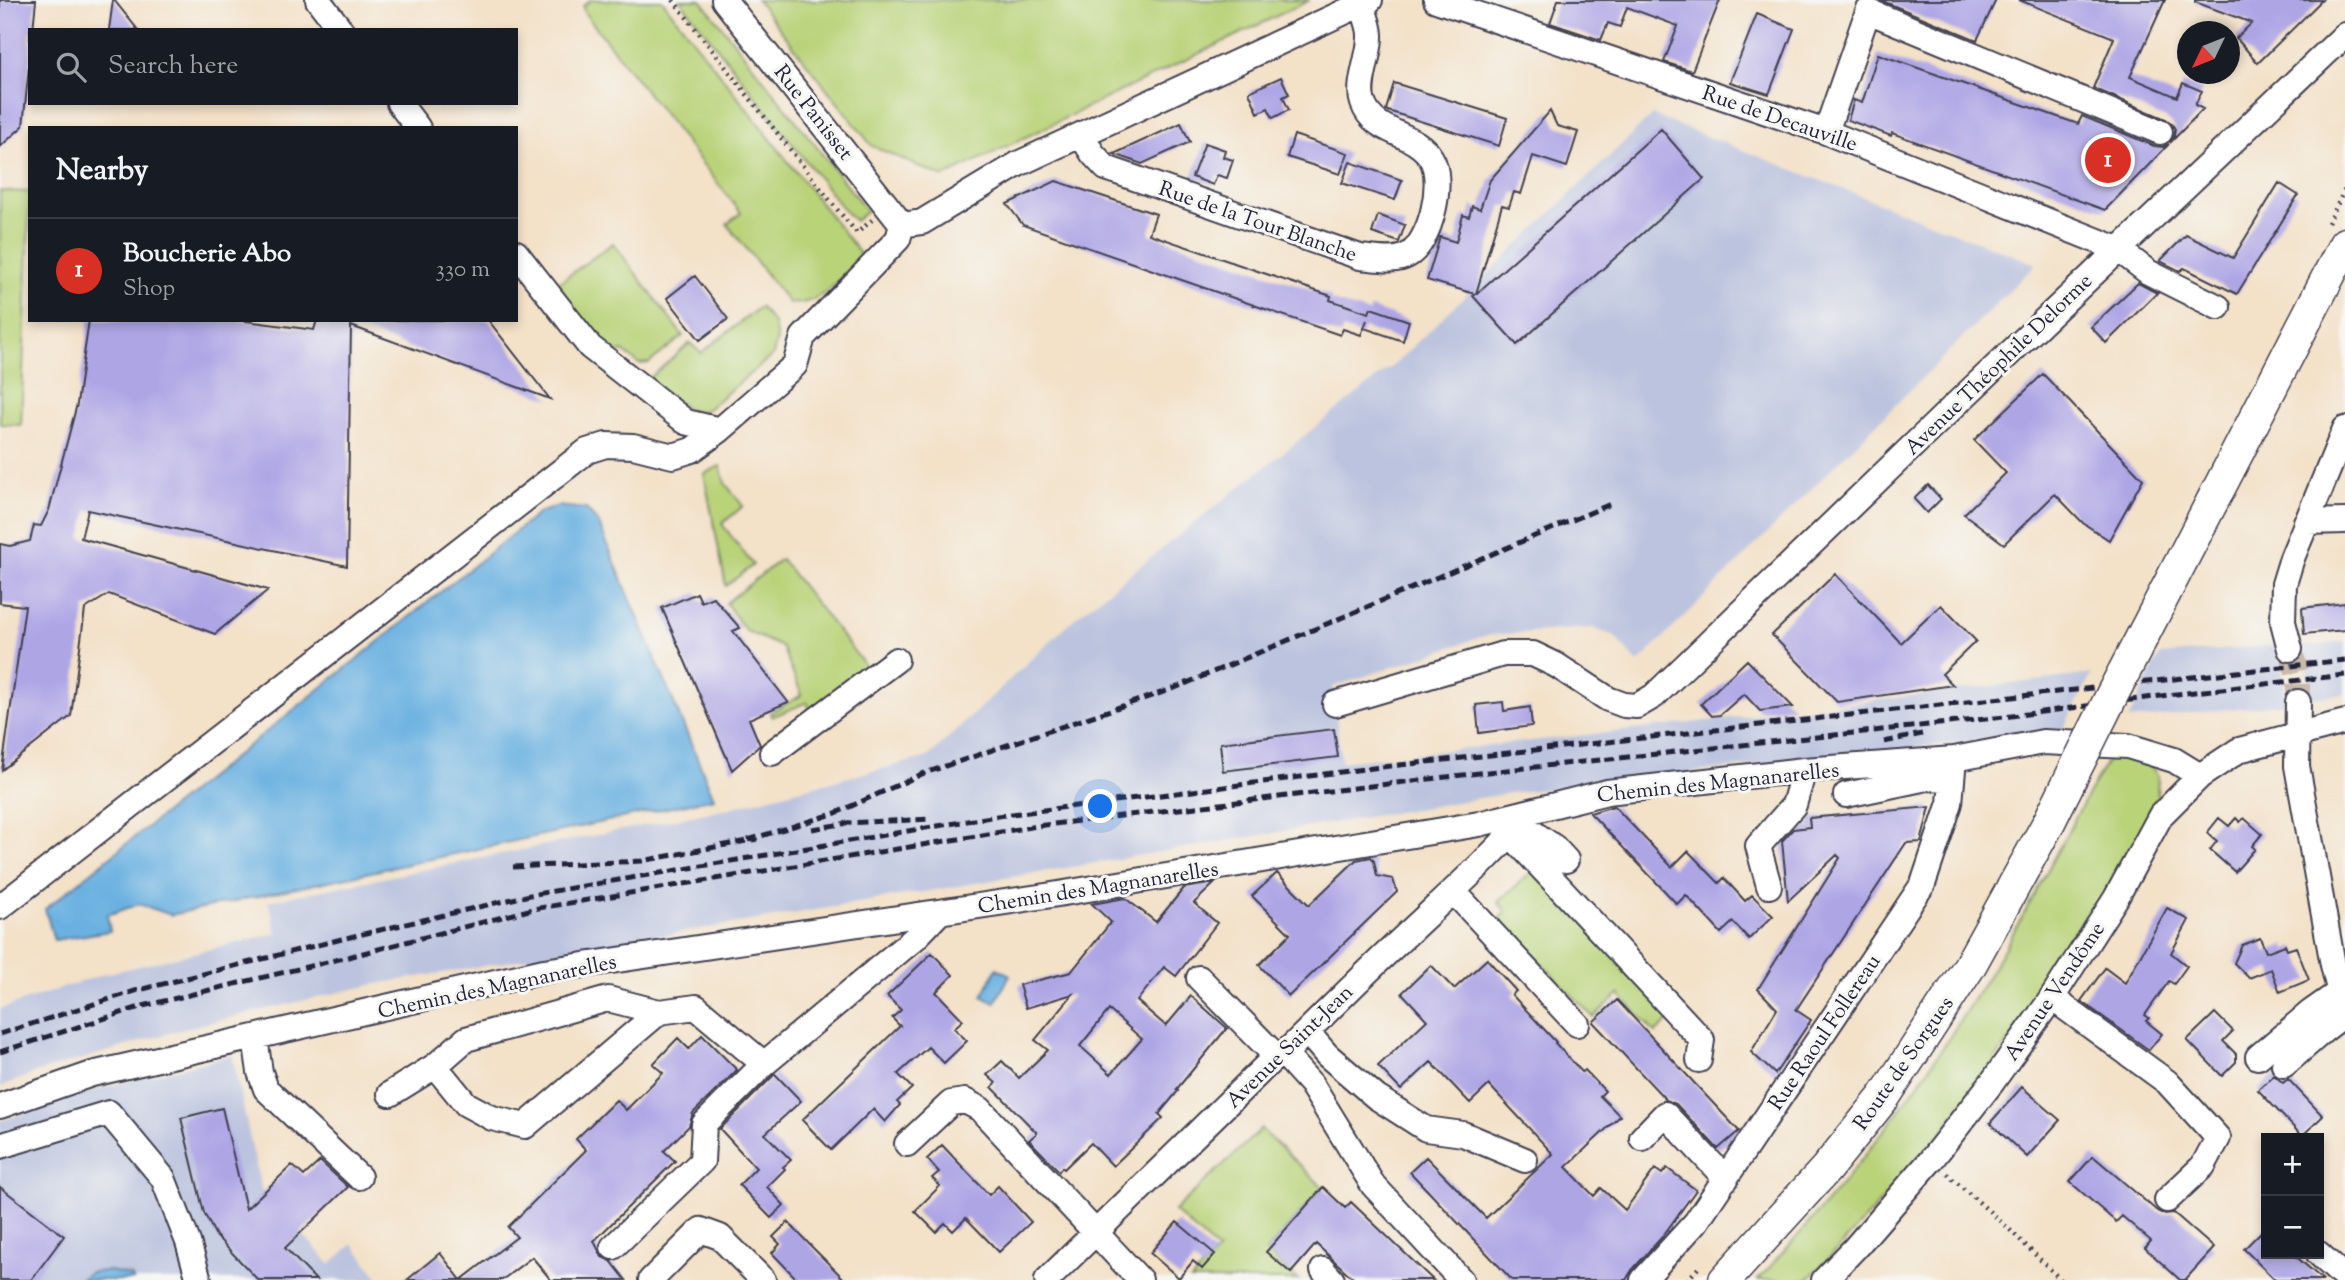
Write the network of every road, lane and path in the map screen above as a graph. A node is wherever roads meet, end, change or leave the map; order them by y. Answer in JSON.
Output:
{"nodes":[{"id":1,"x":318,"y":0,"type":"edge"},
{"id":2,"x":673,"y":0,"type":"edge"},
{"id":3,"x":724,"y":0,"type":"edge"},
{"id":4,"x":1436,"y":0,"type":"edge"},
{"id":5,"x":1366,"y":2,"type":"edge"},
{"id":6,"x":339,"y":28,"type":"edge"},
{"id":7,"x":2345,"y":35,"type":"edge"},
{"id":8,"x":401,"y":105,"type":"edge"},
{"id":9,"x":416,"y":126,"type":"edge"},
{"id":10,"x":1826,"y":132,"type":"junction"},
{"id":11,"x":2160,"y":132,"type":"dead end"},
{"id":12,"x":1080,"y":135,"type":"junction"},
{"id":13,"x":895,"y":216,"type":"junction"},
{"id":14,"x":2345,"y":244,"type":"edge"},
{"id":15,"x":2118,"y":250,"type":"junction"},
{"id":16,"x":518,"y":256,"type":"edge"},
{"id":17,"x":2218,"y":307,"type":"dead end"},
{"id":18,"x":2345,"y":429,"type":"edge"},
{"id":19,"x":720,"y":430,"type":"junction"},
{"id":20,"x":2345,"y":521,"type":"edge"},
{"id":21,"x":2306,"y":522,"type":"junction"},
{"id":22,"x":2290,"y":649,"type":"tunnel mouth"},
{"id":23,"x":896,"y":660,"type":"dead end"},
{"id":24,"x":2298,"y":702,"type":"tunnel mouth"},
{"id":25,"x":1335,"y":704,"type":"dead end"},
{"id":26,"x":2345,"y":722,"type":"edge"},
{"id":27,"x":2298,"y":734,"type":"junction"},
{"id":28,"x":772,"y":753,"type":"dead end"},
{"id":29,"x":1953,"y":769,"type":"junction"},
{"id":30,"x":1804,"y":771,"type":"junction"},
{"id":31,"x":2200,"y":776,"type":"junction"},
{"id":32,"x":1846,"y":795,"type":"dead end"},
{"id":33,"x":1520,"y":823,"type":"junction"},
{"id":34,"x":1566,"y":860,"type":"dead end"},
{"id":35,"x":1769,"y":886,"type":"dead end"},
{"id":36,"x":1453,"y":891,"type":"junction"},
{"id":37,"x":0,"y":907,"type":"edge"},
{"id":38,"x":940,"y":912,"type":"junction"},
{"id":39,"x":1199,"y":978,"type":"dead end"},
{"id":40,"x":2052,"y":998,"type":"junction"},
{"id":41,"x":2343,"y":1007,"type":"edge"},
{"id":42,"x":659,"y":1012,"type":"junction"},
{"id":43,"x":1577,"y":1024,"type":"dead end"},
{"id":44,"x":1307,"y":1032,"type":"junction"},
{"id":45,"x":255,"y":1038,"type":"junction"},
{"id":46,"x":1280,"y":1055,"type":"junction"},
{"id":47,"x":2258,"y":1057,"type":"dead end"},
{"id":48,"x":1699,"y":1060,"type":"dead end"},
{"id":49,"x":764,"y":1064,"type":"junction"},
{"id":50,"x":2284,"y":1065,"type":"dead end"},
{"id":51,"x":435,"y":1066,"type":"junction"},
{"id":52,"x":390,"y":1094,"type":"dead end"},
{"id":53,"x":0,"y":1106,"type":"edge"},
{"id":54,"x":1642,"y":1138,"type":"dead end"},
{"id":55,"x":907,"y":1143,"type":"dead end"},
{"id":56,"x":0,"y":1146,"type":"edge"},
{"id":57,"x":1525,"y":1160,"type":"dead end"},
{"id":58,"x":1930,"y":1160,"type":"junction"},
{"id":59,"x":359,"y":1177,"type":"dead end"},
{"id":60,"x":1726,"y":1179,"type":"junction"},
{"id":61,"x":2167,"y":1200,"type":"dead end"},
{"id":62,"x":1096,"y":1234,"type":"junction"},
{"id":63,"x":613,"y":1247,"type":"dead end"},
{"id":64,"x":2324,"y":1259,"type":"edge"},
{"id":65,"x":1716,"y":1270,"type":"edge"},
{"id":66,"x":197,"y":1272,"type":"edge"},
{"id":67,"x":2345,"y":1278,"type":"edge"},
{"id":68,"x":217,"y":1280,"type":"edge"},
{"id":69,"x":651,"y":1280,"type":"edge"},
{"id":70,"x":763,"y":1280,"type":"edge"},
{"id":71,"x":1047,"y":1280,"type":"edge"},
{"id":72,"x":1140,"y":1280,"type":"edge"},
{"id":73,"x":1461,"y":1280,"type":"edge"},
{"id":74,"x":1643,"y":1280,"type":"edge"},
{"id":75,"x":1687,"y":1280,"type":"edge"},
{"id":76,"x":1824,"y":1280,"type":"edge"},
{"id":77,"x":2061,"y":1280,"type":"edge"}],
"edges":[{"from":1,"to":6,"type":"street"},
{"from":2,"to":13,"type":"path"},
{"from":3,"to":13,"type":"street","name":"Rue Panisset"},
{"from":4,"to":10,"type":"street","name":"Rue de Decauville"},
{"from":5,"to":12,"type":"street"},
{"from":5,"to":12,"type":"street","name":"Rue de la Tour Blanche"},
{"from":7,"to":15,"type":"street","name":"Avenue Théophile Delorme"},
{"from":8,"to":9,"type":"street"},
{"from":10,"to":11,"type":"street"},
{"from":10,"to":15,"type":"street","name":"Rue de Decauville"},
{"from":12,"to":13,"type":"street"},
{"from":13,"to":19,"type":"street"},
{"from":14,"to":65,"type":"main road","name":"Route de Sorgues","bridge":true},
{"from":15,"to":17,"type":"street","name":"Rue de Decauville"},
{"from":15,"to":25,"type":"street","name":"Avenue Théophile Delorme"},
{"from":16,"to":19,"type":"street"},
{"from":18,"to":21,"type":"street"},
{"from":19,"to":37,"type":"street"},
{"from":20,"to":21,"type":"street"},
{"from":21,"to":22,"type":"street"},
{"from":23,"to":28,"type":"street"},
{"from":24,"to":27,"type":"street"},
{"from":26,"to":27,"type":"street","name":"Avenue Vendôme"},
{"from":27,"to":31,"type":"street","name":"Avenue Vendôme"},
{"from":27,"to":41,"type":"street"},
{"from":29,"to":30,"type":"street","name":"Chemin des Magnanarelles"},
{"from":29,"to":31,"type":"street","name":"Chemin des Magnanarelles"},
{"from":29,"to":32,"type":"street"},
{"from":29,"to":60,"type":"street","name":"Rue Raoul Follereau"},
{"from":30,"to":33,"type":"street","name":"Chemin des Magnanarelles"},
{"from":30,"to":35,"type":"street"},
{"from":31,"to":40,"type":"street","name":"Avenue Vendôme"},
{"from":33,"to":34,"type":"street"},
{"from":33,"to":36,"type":"street","name":"Avenue Saint-Jean"},
{"from":33,"to":38,"type":"street","name":"Chemin des Magnanarelles"},
{"from":33,"to":48,"type":"street"},
{"from":36,"to":43,"type":"street"},
{"from":36,"to":44,"type":"street","name":"Avenue Saint-Jean"},
{"from":38,"to":45,"type":"street","name":"Chemin des Magnanarelles"},
{"from":38,"to":49,"type":"street"},
{"from":39,"to":46,"type":"street"},
{"from":40,"to":58,"type":"street","name":"Avenue Vendôme"},
{"from":40,"to":61,"type":"street"},
{"from":41,"to":47,"type":"street"},
{"from":41,"to":50,"type":"street"},
{"from":42,"to":49,"type":"street"},
{"from":42,"to":51,"type":"street"},
{"from":42,"to":51,"type":"street"},
{"from":44,"to":46,"type":"street","name":"Avenue Saint-Jean"},
{"from":44,"to":57,"type":"street"},
{"from":45,"to":53,"type":"street","name":"Chemin des Magnanarelles"},
{"from":45,"to":59,"type":"street"},
{"from":46,"to":62,"type":"street","name":"Avenue Saint-Jean"},
{"from":46,"to":73,"type":"street"},
{"from":49,"to":63,"type":"street"},
{"from":51,"to":52,"type":"street"},
{"from":54,"to":60,"type":"street"},
{"from":55,"to":62,"type":"street"},
{"from":56,"to":66,"type":"street"},
{"from":58,"to":76,"type":"street","name":"Avenue Vendôme"},
{"from":58,"to":77,"type":"path"},
{"from":60,"to":74,"type":"street","name":"Rue Raoul Follereau"},
{"from":62,"to":71,"type":"street","name":"Avenue Saint-Jean"},
{"from":62,"to":72,"type":"street"},
{"from":64,"to":67,"type":"street"},
{"from":65,"to":75,"type":"path"},
{"from":66,"to":68,"type":"street"},
{"from":69,"to":70,"type":"street"}]}
